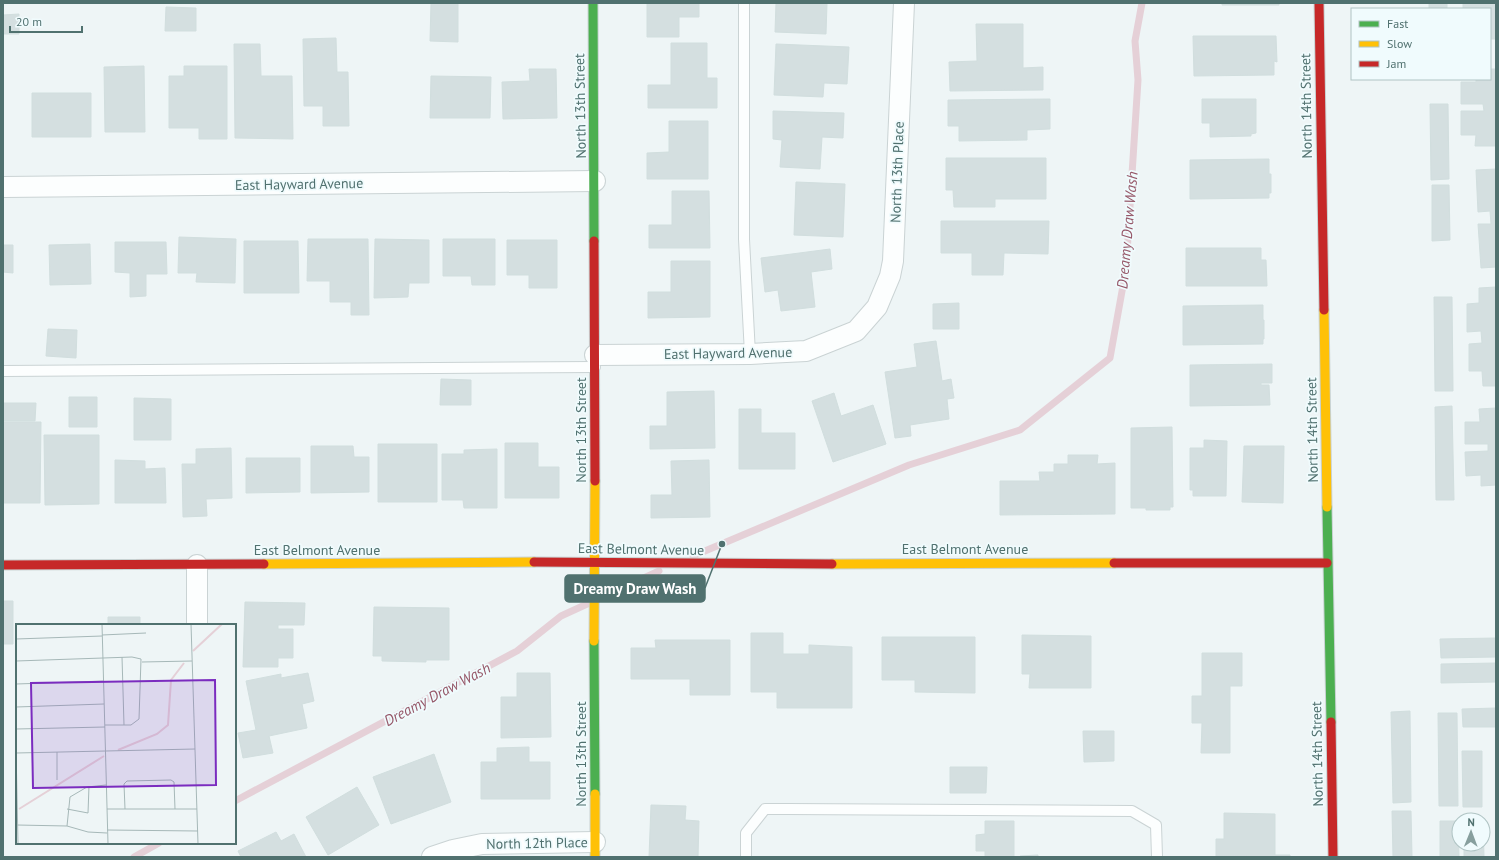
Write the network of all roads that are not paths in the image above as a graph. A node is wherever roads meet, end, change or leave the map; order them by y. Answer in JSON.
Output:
{"nodes":[{"id":1,"x":593,"y":3,"type":"edge"},
{"id":2,"x":744,"y":3,"type":"edge"},
{"id":3,"x":904,"y":3,"type":"edge"},
{"id":4,"x":1319,"y":3,"type":"edge"},
{"id":5,"x":595,"y":181,"type":"junction"},
{"id":6,"x":3,"y":187,"type":"edge"},
{"id":7,"x":856,"y":331,"type":"joint"},
{"id":8,"x":750,"y":354,"type":"junction"},
{"id":9,"x":595,"y":361,"type":"junction"},
{"id":10,"x":3,"y":371,"type":"edge"},
{"id":11,"x":595,"y":562,"type":"junction"},
{"id":12,"x":1327,"y":563,"type":"junction"},
{"id":13,"x":3,"y":565,"type":"edge"},
{"id":14,"x":197,"y":565,"type":"junction"},
{"id":15,"x":197,"y":624,"type":"edge"},
{"id":16,"x":595,"y":850,"type":"edge"},
{"id":17,"x":454,"y":853,"type":"edge"},
{"id":18,"x":432,"y":857,"type":"edge"},
{"id":19,"x":746,"y":857,"type":"edge"},
{"id":20,"x":1157,"y":857,"type":"edge"},
{"id":21,"x":1333,"y":857,"type":"edge"}],
"edges":[{"from":1,"to":5,"type":"street","name":"North 13th Street"},
{"from":2,"to":8,"type":"lane"},
{"from":3,"to":7,"type":"street","name":"North 13th Place"},
{"from":4,"to":12,"type":"street","name":"North 14th Street"},
{"from":5,"to":6,"type":"street","name":"East Hayward Avenue"},
{"from":5,"to":9,"type":"street","name":"North 13th Street"},
{"from":7,"to":8,"type":"street","name":"East Hayward Avenue"},
{"from":8,"to":9,"type":"street","name":"East Hayward Avenue"},
{"from":9,"to":10,"type":"lane"},
{"from":9,"to":11,"type":"street","name":"North 13th Street"},
{"from":11,"to":12,"type":"street","name":"East Belmont Avenue"},
{"from":11,"to":14,"type":"street","name":"East Belmont Avenue"},
{"from":11,"to":16,"type":"street","name":"North 13th Street"},
{"from":12,"to":21,"type":"street","name":"North 14th Street"},
{"from":13,"to":14,"type":"street","name":"East Belmont Avenue"},
{"from":14,"to":15,"type":"street"},
{"from":16,"to":17,"type":"street","name":"North 12th Place"},
{"from":17,"to":18,"type":"street","name":"North 12th Place"},
{"from":19,"to":20,"type":"lane"}]}
